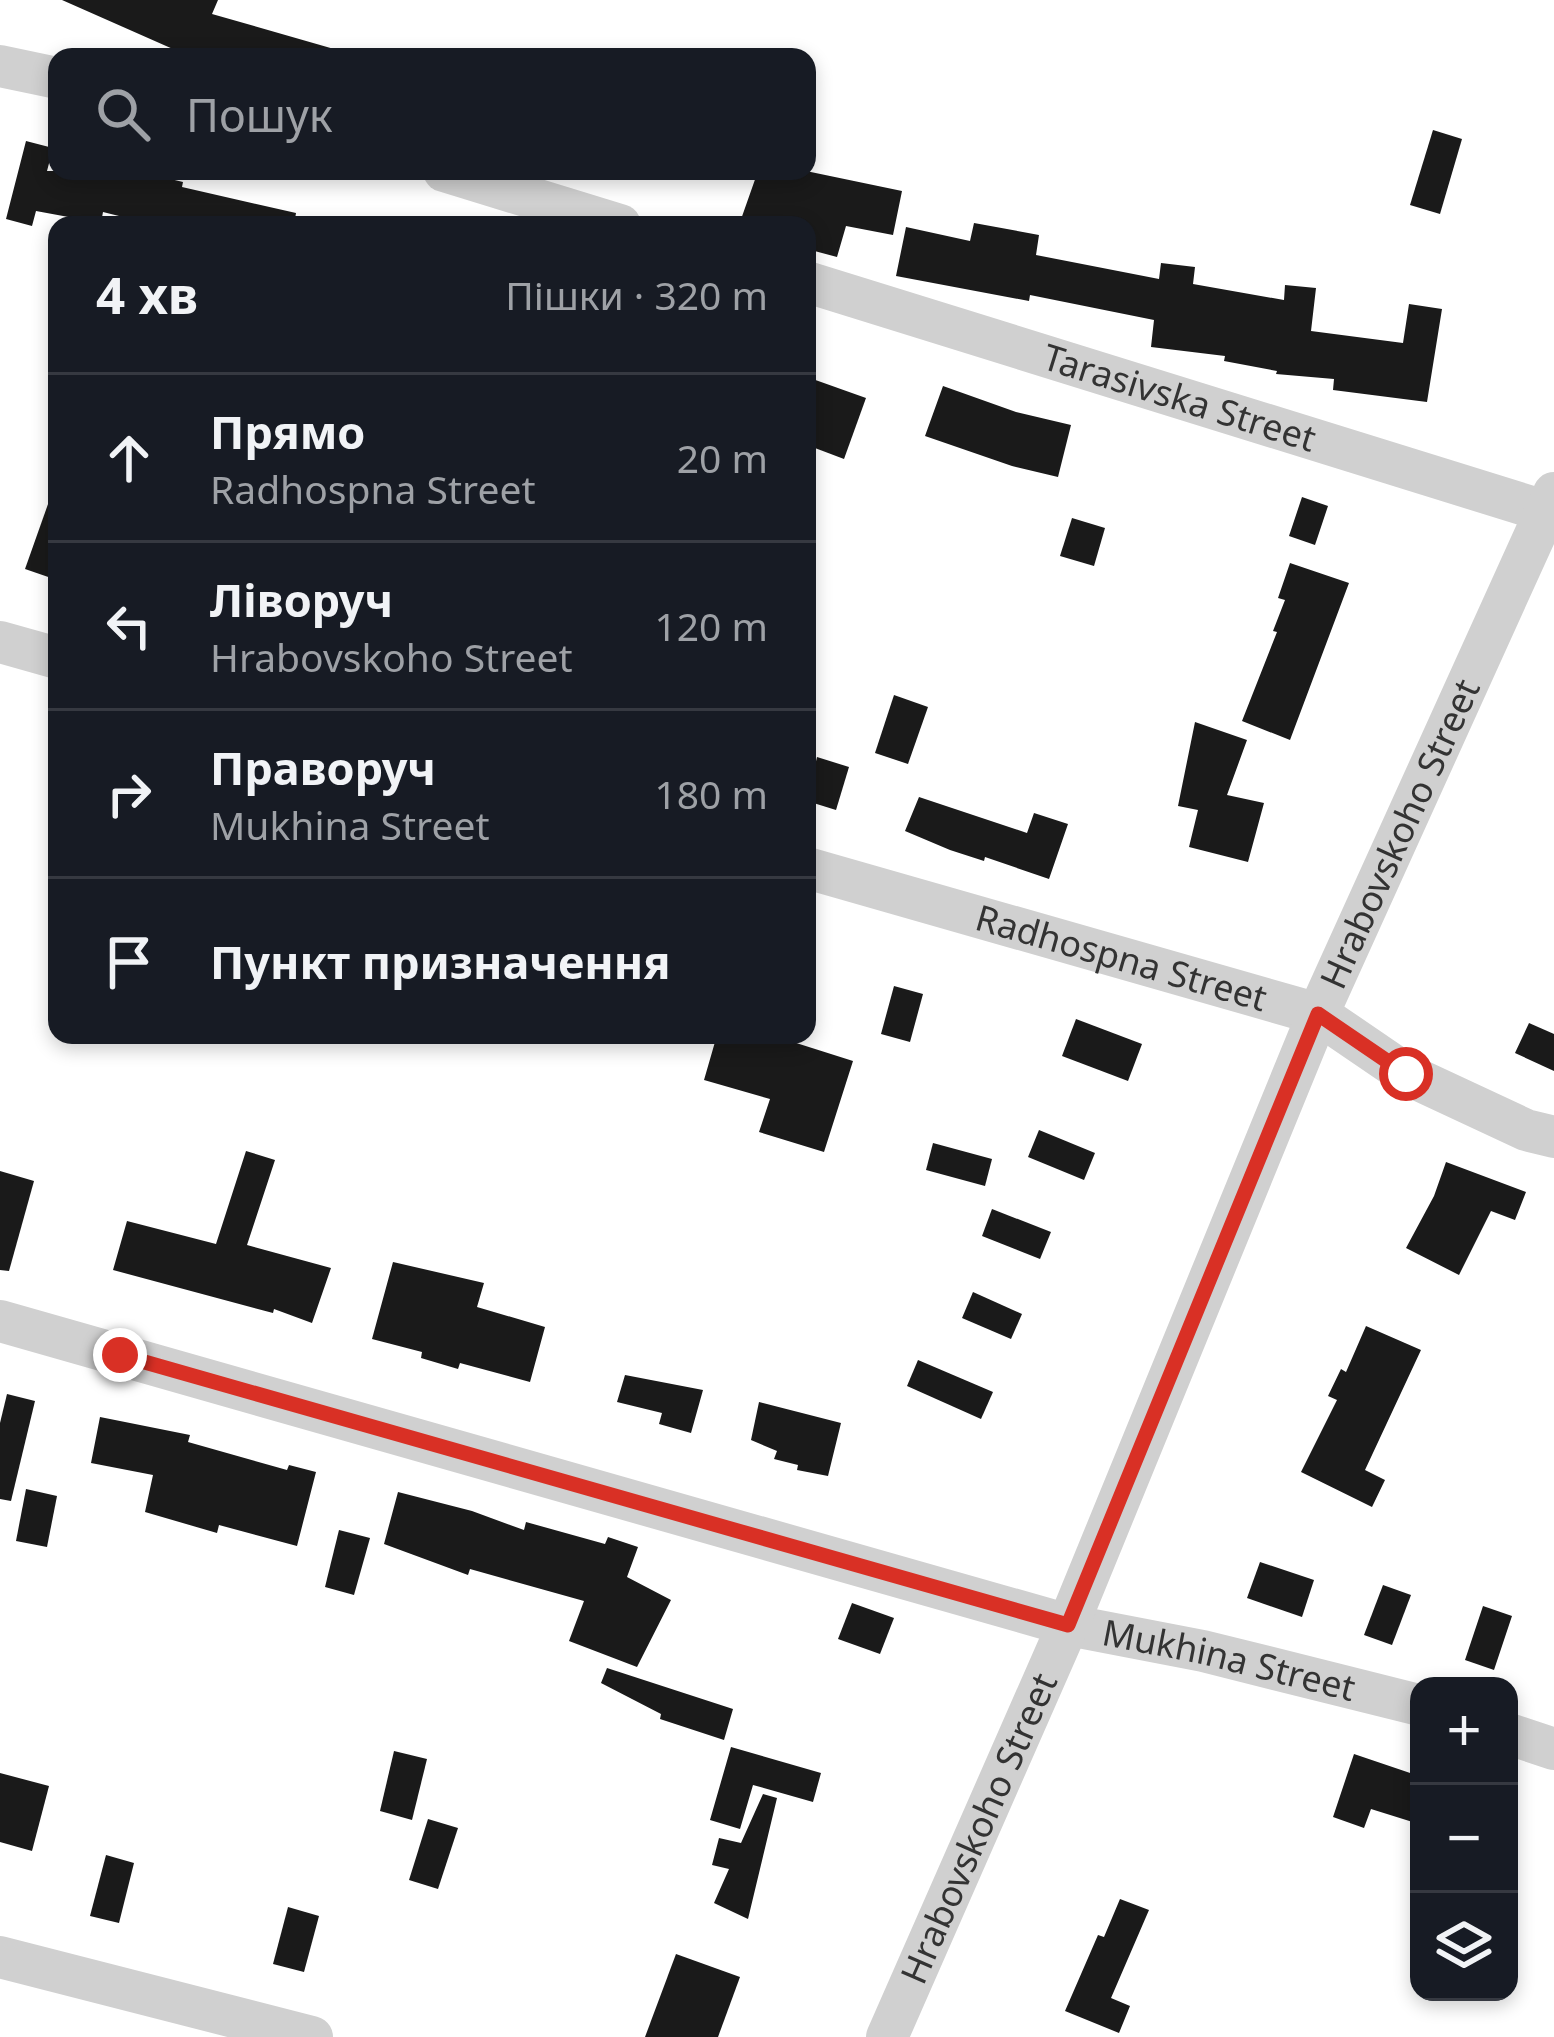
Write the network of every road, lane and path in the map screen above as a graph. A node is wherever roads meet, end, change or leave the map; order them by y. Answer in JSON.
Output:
{"nodes":[{"id":1,"x":0,"y":66,"type":"edge"},
{"id":2,"x":48,"y":75,"type":"edge"},
{"id":3,"x":472,"y":180,"type":"edge"},
{"id":4,"x":590,"y":216,"type":"edge"},
{"id":5,"x":816,"y":285,"type":"edge"},
{"id":6,"x":1551,"y":507,"type":"edge"},
{"id":7,"x":0,"y":642,"type":"edge"},
{"id":8,"x":48,"y":655,"type":"edge"},
{"id":9,"x":816,"y":871,"type":"edge"},
{"id":10,"x":1318,"y":1014,"type":"junction"},
{"id":11,"x":1554,"y":1137,"type":"edge"},
{"id":12,"x":0,"y":1322,"type":"edge"},
{"id":13,"x":1068,"y":1625,"type":"junction"},
{"id":14,"x":1410,"y":1703,"type":"edge"},
{"id":15,"x":1518,"y":1737,"type":"edge"},
{"id":16,"x":1554,"y":1749,"type":"edge"},
{"id":17,"x":0,"y":1957,"type":"edge"},
{"id":18,"x":312,"y":2037,"type":"edge"},
{"id":19,"x":886,"y":2037,"type":"edge"}],
"edges":[{"from":1,"to":2,"type":"street"},
{"from":3,"to":4,"type":"street"},
{"from":5,"to":6,"type":"street","name":"Tarasivska Street"},
{"from":6,"to":10,"type":"street","name":"Hrabovskoho Street"},
{"from":7,"to":8,"type":"street"},
{"from":9,"to":10,"type":"street","name":"Radhospna Street"},
{"from":10,"to":11,"type":"street","name":"Radhospna Street"},
{"from":10,"to":13,"type":"street","name":"Hrabovskoho Street"},
{"from":12,"to":13,"type":"street","name":"Mukhina Street"},
{"from":13,"to":14,"type":"street","name":"Mukhina Street"},
{"from":13,"to":19,"type":"street","name":"Hrabovskoho Street"},
{"from":15,"to":16,"type":"street"},
{"from":17,"to":18,"type":"street"}]}
